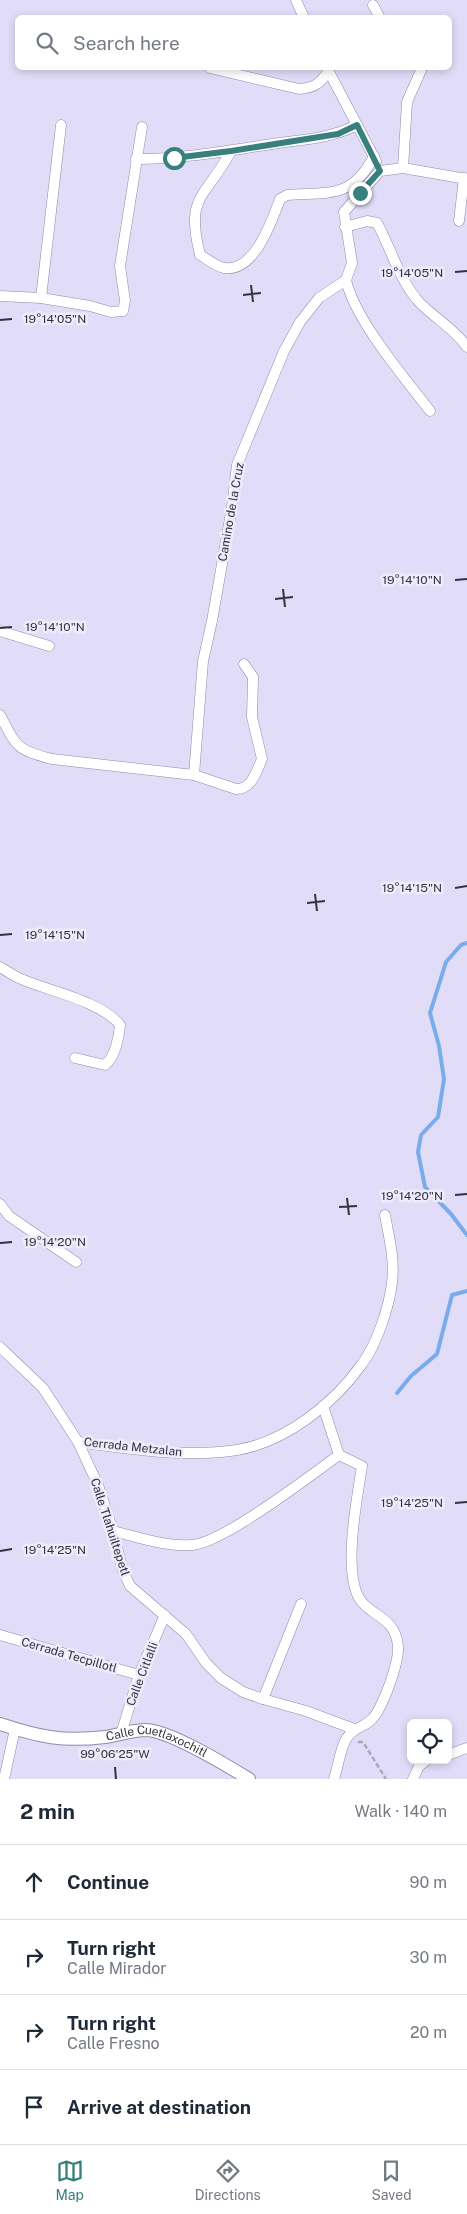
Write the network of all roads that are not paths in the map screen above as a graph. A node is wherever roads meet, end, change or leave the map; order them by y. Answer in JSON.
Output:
{"nodes":[{"id":1,"x":296,"y":0,"type":"edge"},
{"id":2,"x":373,"y":5,"type":"dead end"},
{"id":3,"x":303,"y":15,"type":"edge"},
{"id":4,"x":378,"y":15,"type":"edge"},
{"id":5,"x":218,"y":70,"type":"edge"},
{"id":6,"x":327,"y":70,"type":"edge"},
{"id":7,"x":329,"y":70,"type":"edge"},
{"id":8,"x":421,"y":70,"type":"edge"},
{"id":9,"x":61,"y":125,"type":"dead end"},
{"id":10,"x":357,"y":125,"type":"junction"},
{"id":11,"x":142,"y":127,"type":"dead end"},
{"id":12,"x":231,"y":151,"type":"junction"},
{"id":13,"x":374,"y":156,"type":"junction"},
{"id":14,"x":136,"y":159,"type":"junction"},
{"id":15,"x":402,"y":168,"type":"junction"},
{"id":16,"x":380,"y":171,"type":"junction"},
{"id":17,"x":465,"y":179,"type":"edge"},
{"id":18,"x":459,"y":221,"type":"dead end"},
{"id":19,"x":345,"y":226,"type":"junction"},
{"id":20,"x":346,"y":280,"type":"junction"},
{"id":21,"x":0,"y":296,"type":"edge"},
{"id":22,"x":41,"y":298,"type":"junction"},
{"id":23,"x":467,"y":347,"type":"edge"},
{"id":24,"x":430,"y":411,"type":"dead end"},
{"id":25,"x":0,"y":630,"type":"edge"},
{"id":26,"x":49,"y":646,"type":"dead end"},
{"id":27,"x":244,"y":664,"type":"dead end"},
{"id":28,"x":0,"y":715,"type":"edge"},
{"id":29,"x":194,"y":775,"type":"junction"},
{"id":30,"x":0,"y":967,"type":"edge"},
{"id":31,"x":75,"y":1058,"type":"dead end"},
{"id":32,"x":0,"y":1204,"type":"edge"},
{"id":33,"x":385,"y":1215,"type":"dead end"},
{"id":34,"x":76,"y":1262,"type":"dead end"},
{"id":35,"x":0,"y":1347,"type":"edge"},
{"id":36,"x":323,"y":1406,"type":"junction"},
{"id":37,"x":78,"y":1442,"type":"junction"},
{"id":38,"x":339,"y":1455,"type":"junction"},
{"id":39,"x":113,"y":1531,"type":"junction"},
{"id":40,"x":301,"y":1604,"type":"dead end"},
{"id":41,"x":165,"y":1615,"type":"junction"},
{"id":42,"x":0,"y":1635,"type":"edge"},
{"id":43,"x":139,"y":1675,"type":"junction"},
{"id":44,"x":263,"y":1699,"type":"junction"},
{"id":45,"x":0,"y":1724,"type":"edge"},
{"id":46,"x":15,"y":1729,"type":"junction"},
{"id":47,"x":354,"y":1729,"type":"junction"},
{"id":48,"x":121,"y":1734,"type":"junction"},
{"id":49,"x":467,"y":1748,"type":"edge"},
{"id":50,"x":452,"y":1754,"type":"edge"},
{"id":51,"x":422,"y":1764,"type":"edge"},
{"id":52,"x":4,"y":1779,"type":"edge"},
{"id":53,"x":249,"y":1779,"type":"edge"},
{"id":54,"x":334,"y":1779,"type":"edge"},
{"id":55,"x":413,"y":1779,"type":"edge"}],
"edges":[{"from":1,"to":3,"type":"street"},
{"from":2,"to":4,"type":"street"},
{"from":5,"to":6,"type":"street"},
{"from":7,"to":10,"type":"street"},
{"from":8,"to":15,"type":"street"},
{"from":9,"to":22,"type":"street"},
{"from":10,"to":12,"type":"street"},
{"from":10,"to":13,"type":"street"},
{"from":11,"to":14,"type":"street"},
{"from":12,"to":13,"type":"street"},
{"from":12,"to":14,"type":"street"},
{"from":13,"to":16,"type":"street"},
{"from":14,"to":22,"type":"street"},
{"from":15,"to":16,"type":"street"},
{"from":15,"to":17,"type":"street"},
{"from":16,"to":19,"type":"street"},
{"from":17,"to":18,"type":"street"},
{"from":19,"to":20,"type":"street"},
{"from":19,"to":23,"type":"street"},
{"from":20,"to":24,"type":"street"},
{"from":20,"to":29,"type":"street","name":"Camino de la Cruz"},
{"from":21,"to":22,"type":"street"},
{"from":25,"to":26,"type":"street"},
{"from":27,"to":29,"type":"street"},
{"from":28,"to":29,"type":"street"},
{"from":30,"to":31,"type":"street"},
{"from":32,"to":34,"type":"street"},
{"from":33,"to":36,"type":"street","name":"Cerrada Metzalan"},
{"from":35,"to":37,"type":"street","name":"Calle Tlahuiltepetl"},
{"from":36,"to":37,"type":"street","name":"Cerrada Metzalan"},
{"from":36,"to":38,"type":"street"},
{"from":37,"to":39,"type":"street","name":"Calle Tlahuiltepetl"},
{"from":38,"to":39,"type":"street"},
{"from":38,"to":47,"type":"street"},
{"from":39,"to":41,"type":"street","name":"Calle Tlahuiltepetl"},
{"from":40,"to":44,"type":"street"},
{"from":41,"to":43,"type":"street","name":"Calle Citlalli"},
{"from":41,"to":44,"type":"street","name":"Calle Tlahuiltepetl"},
{"from":42,"to":43,"type":"street","name":"Cerrada Tecpillotl"},
{"from":43,"to":48,"type":"street","name":"Calle Citlalli"},
{"from":44,"to":47,"type":"street","name":"Calle Tlahuiltepetl"},
{"from":45,"to":46,"type":"street","name":"Calle Cuetlaxochitl"},
{"from":46,"to":48,"type":"street","name":"Calle Cuetlaxochitl"},
{"from":46,"to":52,"type":"street"},
{"from":47,"to":54,"type":"street"},
{"from":48,"to":53,"type":"street","name":"Calle Cuetlaxochitl"},
{"from":49,"to":50,"type":"street"},
{"from":51,"to":55,"type":"street"}]}
